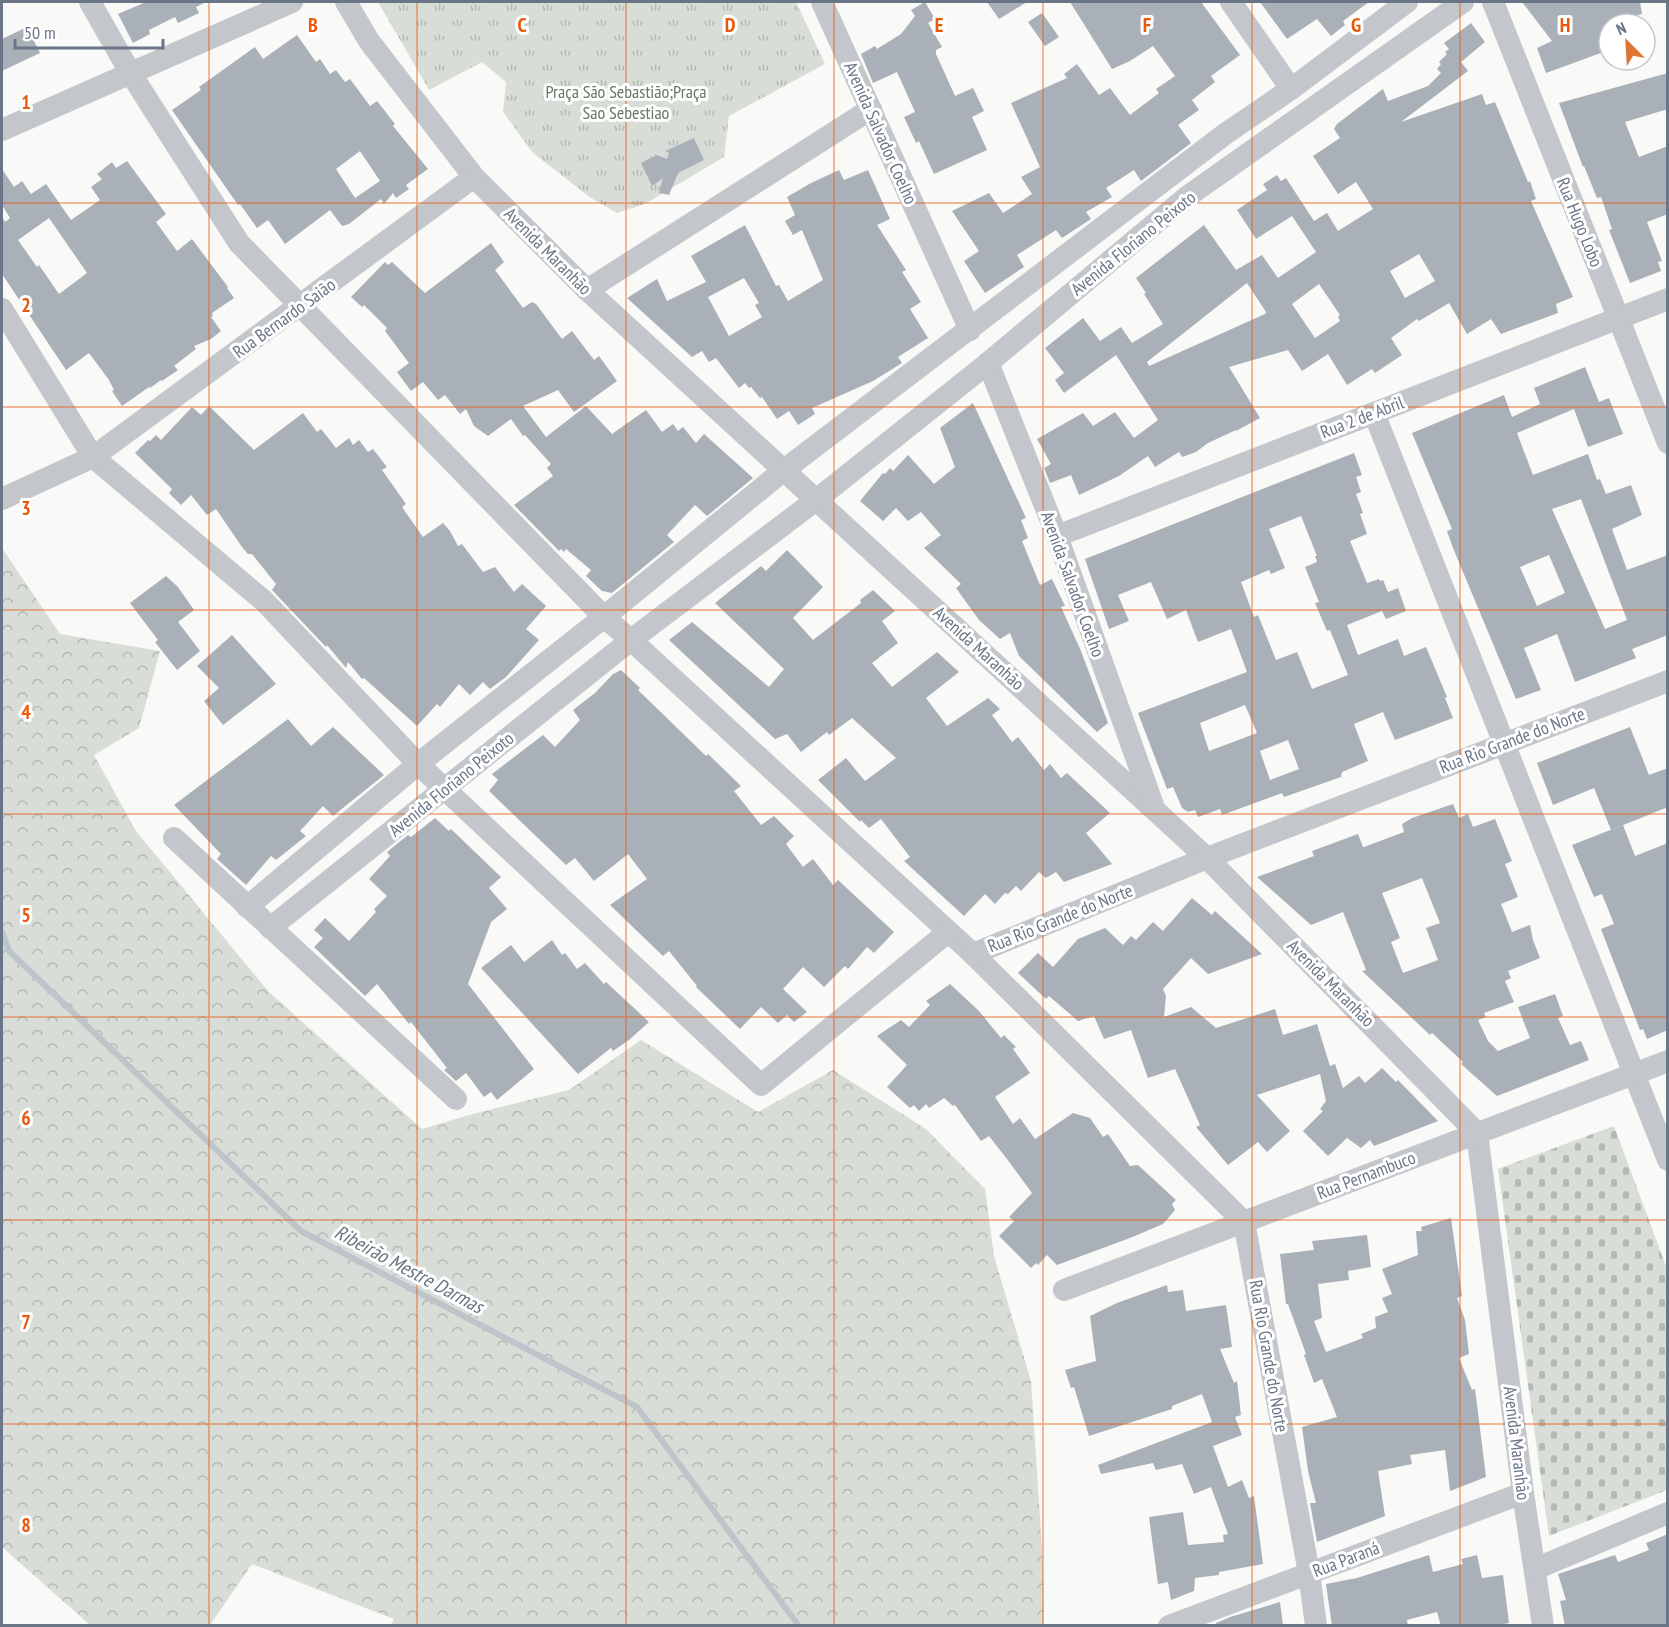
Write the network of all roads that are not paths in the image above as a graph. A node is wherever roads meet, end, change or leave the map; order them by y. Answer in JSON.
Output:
{"nodes":[{"id":1,"x":90,"y":2,"type":"edge"},
{"id":2,"x":292,"y":2,"type":"edge"},
{"id":3,"x":346,"y":2,"type":"edge"},
{"id":4,"x":822,"y":2,"type":"edge"},
{"id":5,"x":1231,"y":2,"type":"edge"},
{"id":6,"x":1406,"y":2,"type":"edge"},
{"id":7,"x":1463,"y":2,"type":"edge"},
{"id":8,"x":1493,"y":2,"type":"edge"},
{"id":9,"x":1427,"y":27,"type":"junction"},
{"id":10,"x":1358,"y":38,"type":"junction"},
{"id":11,"x":1380,"y":61,"type":"junction"},
{"id":12,"x":131,"y":74,"type":"junction"},
{"id":13,"x":1291,"y":89,"type":"junction"},
{"id":14,"x":871,"y":109,"type":"junction"},
{"id":15,"x":2,"y":130,"type":"edge"},
{"id":16,"x":1225,"y":134,"type":"junction"},
{"id":17,"x":1245,"y":158,"type":"junction"},
{"id":18,"x":1174,"y":173,"type":"junction"},
{"id":19,"x":474,"y":177,"type":"junction"},
{"id":20,"x":1188,"y":196,"type":"junction"},
{"id":21,"x":587,"y":291,"type":"junction"},
{"id":22,"x":1668,"y":299,"type":"edge"},
{"id":23,"x":299,"y":307,"type":"junction"},
{"id":24,"x":2,"y":309,"type":"edge"},
{"id":25,"x":1618,"y":318,"type":"junction"},
{"id":26,"x":970,"y":330,"type":"junction"},
{"id":27,"x":988,"y":363,"type":"junction"},
{"id":28,"x":1374,"y":413,"type":"junction"},
{"id":29,"x":1668,"y":443,"type":"edge"},
{"id":30,"x":93,"y":457,"type":"junction"},
{"id":31,"x":784,"y":471,"type":"junction"},
{"id":32,"x":2,"y":499,"type":"edge"},
{"id":33,"x":816,"y":500,"type":"junction"},
{"id":34,"x":1057,"y":536,"type":"junction"},
{"id":35,"x":604,"y":617,"type":"junction"},
{"id":36,"x":631,"y":640,"type":"junction"},
{"id":37,"x":1668,"y":681,"type":"edge"},
{"id":38,"x":1504,"y":743,"type":"junction"},
{"id":39,"x":418,"y":764,"type":"junction"},
{"id":40,"x":446,"y":789,"type":"junction"},
{"id":41,"x":1153,"y":808,"type":"junction"},
{"id":42,"x":174,"y":838,"type":"dead end"},
{"id":43,"x":1207,"y":858,"type":"junction"},
{"id":44,"x":247,"y":907,"type":"junction"},
{"id":45,"x":270,"y":928,"type":"junction"},
{"id":46,"x":948,"y":932,"type":"junction"},
{"id":47,"x":973,"y":954,"type":"junction"},
{"id":48,"x":1668,"y":1061,"type":"edge"},
{"id":49,"x":1635,"y":1073,"type":"junction"},
{"id":50,"x":456,"y":1099,"type":"dead end"},
{"id":51,"x":1478,"y":1133,"type":"junction"},
{"id":52,"x":1668,"y":1160,"type":"edge"},
{"id":53,"x":1244,"y":1222,"type":"junction"},
{"id":54,"x":1064,"y":1290,"type":"dead end"},
{"id":55,"x":1523,"y":1493,"type":"junction"},
{"id":56,"x":1668,"y":1513,"type":"edge"},
{"id":57,"x":1535,"y":1569,"type":"junction"},
{"id":58,"x":1309,"y":1573,"type":"junction"},
{"id":59,"x":1169,"y":1626,"type":"edge"},
{"id":60,"x":1316,"y":1626,"type":"edge"},
{"id":61,"x":1543,"y":1626,"type":"edge"}],
"edges":[{"from":1,"to":12,"type":"street"},
{"from":2,"to":12,"type":"street"},
{"from":3,"to":19,"type":"street","name":"Avenida Maranhão"},
{"from":4,"to":14,"type":"street","name":"Avenida Salvador Coelho"},
{"from":5,"to":13,"type":"street"},
{"from":6,"to":9,"type":"street"},
{"from":6,"to":10,"type":"street","name":"Avenida Floriano Peixoto"},
{"from":7,"to":9,"type":"street","name":"Avenida Floriano Peixoto"},
{"from":8,"to":25,"type":"street","name":"Rua Hugo Lobo"},
{"from":9,"to":11,"type":"street","name":"Avenida Floriano Peixoto"},
{"from":10,"to":11,"type":"street"},
{"from":10,"to":13,"type":"street","name":"Avenida Floriano Peixoto"},
{"from":11,"to":17,"type":"street","name":"Avenida Floriano Peixoto"},
{"from":12,"to":15,"type":"street"},
{"from":12,"to":23,"type":"street"},
{"from":13,"to":16,"type":"street","name":"Avenida Floriano Peixoto"},
{"from":14,"to":21,"type":"street"},
{"from":14,"to":26,"type":"street","name":"Avenida Salvador Coelho"},
{"from":16,"to":17,"type":"street"},
{"from":16,"to":18,"type":"street","name":"Avenida Floriano Peixoto"},
{"from":17,"to":20,"type":"street","name":"Avenida Floriano Peixoto"},
{"from":18,"to":20,"type":"street"},
{"from":18,"to":26,"type":"street","name":"Avenida Floriano Peixoto"},
{"from":19,"to":21,"type":"street","name":"Avenida Maranhão"},
{"from":19,"to":23,"type":"street","name":"Rua Bernardo Saião"},
{"from":20,"to":27,"type":"street","name":"Avenida Floriano Peixoto"},
{"from":21,"to":31,"type":"street","name":"Avenida Maranhão"},
{"from":22,"to":25,"type":"street","name":"Rua 2 de Abril"},
{"from":23,"to":30,"type":"street","name":"Rua Bernardo Saião"},
{"from":23,"to":35,"type":"street"},
{"from":24,"to":30,"type":"street"},
{"from":25,"to":28,"type":"street","name":"Rua 2 de Abril"},
{"from":25,"to":29,"type":"street","name":"Rua Hugo Lobo"},
{"from":26,"to":31,"type":"street","name":"Avenida Floriano Peixoto"},
{"from":27,"to":33,"type":"street","name":"Avenida Floriano Peixoto"},
{"from":27,"to":34,"type":"street","name":"Avenida Salvador Coelho"},
{"from":28,"to":34,"type":"street","name":"Rua 2 de Abril"},
{"from":28,"to":38,"type":"street"},
{"from":30,"to":32,"type":"street","name":"Rua Bernardo Saião"},
{"from":30,"to":39,"type":"street"},
{"from":31,"to":33,"type":"street"},
{"from":31,"to":35,"type":"street","name":"Avenida Floriano Peixoto"},
{"from":33,"to":36,"type":"street","name":"Avenida Floriano Peixoto"},
{"from":33,"to":41,"type":"street","name":"Avenida Maranhão"},
{"from":34,"to":41,"type":"street","name":"Avenida Salvador Coelho"},
{"from":35,"to":36,"type":"street"},
{"from":35,"to":39,"type":"street","name":"Avenida Floriano Peixoto"},
{"from":36,"to":40,"type":"street","name":"Avenida Floriano Peixoto"},
{"from":36,"to":46,"type":"street"},
{"from":37,"to":38,"type":"street","name":"Rua Rio Grande do Norte"},
{"from":38,"to":43,"type":"street","name":"Rua Rio Grande do Norte"},
{"from":38,"to":49,"type":"street"},
{"from":39,"to":40,"type":"street"},
{"from":39,"to":44,"type":"street","name":"Avenida Floriano Peixoto"},
{"from":40,"to":45,"type":"street","name":"Avenida Floriano Peixoto"},
{"from":40,"to":46,"type":"street"},
{"from":41,"to":43,"type":"street","name":"Avenida Maranhão"},
{"from":42,"to":44,"type":"street"},
{"from":43,"to":47,"type":"street","name":"Rua Rio Grande do Norte"},
{"from":43,"to":51,"type":"street","name":"Avenida Maranhão"},
{"from":44,"to":45,"type":"street"},
{"from":45,"to":50,"type":"street"},
{"from":46,"to":47,"type":"street"},
{"from":47,"to":53,"type":"street","name":"Rua Rio Grande do Norte"},
{"from":48,"to":49,"type":"street","name":"Rua Pernambuco"},
{"from":49,"to":51,"type":"street","name":"Rua Pernambuco"},
{"from":49,"to":52,"type":"street"},
{"from":51,"to":53,"type":"street","name":"Rua Pernambuco"},
{"from":51,"to":55,"type":"street","name":"Avenida Maranhão"},
{"from":53,"to":54,"type":"street","name":"Rua Pernambuco"},
{"from":53,"to":58,"type":"street","name":"Rua Rio Grande do Norte"},
{"from":55,"to":57,"type":"street","name":"Avenida Maranhão"},
{"from":55,"to":58,"type":"street","name":"Rua Paraná"},
{"from":56,"to":57,"type":"street"},
{"from":57,"to":61,"type":"street","name":"Avenida Maranhão"},
{"from":58,"to":59,"type":"street","name":"Rua Paraná"},
{"from":58,"to":60,"type":"street","name":"Rua Rio Grande do Norte"}]}
